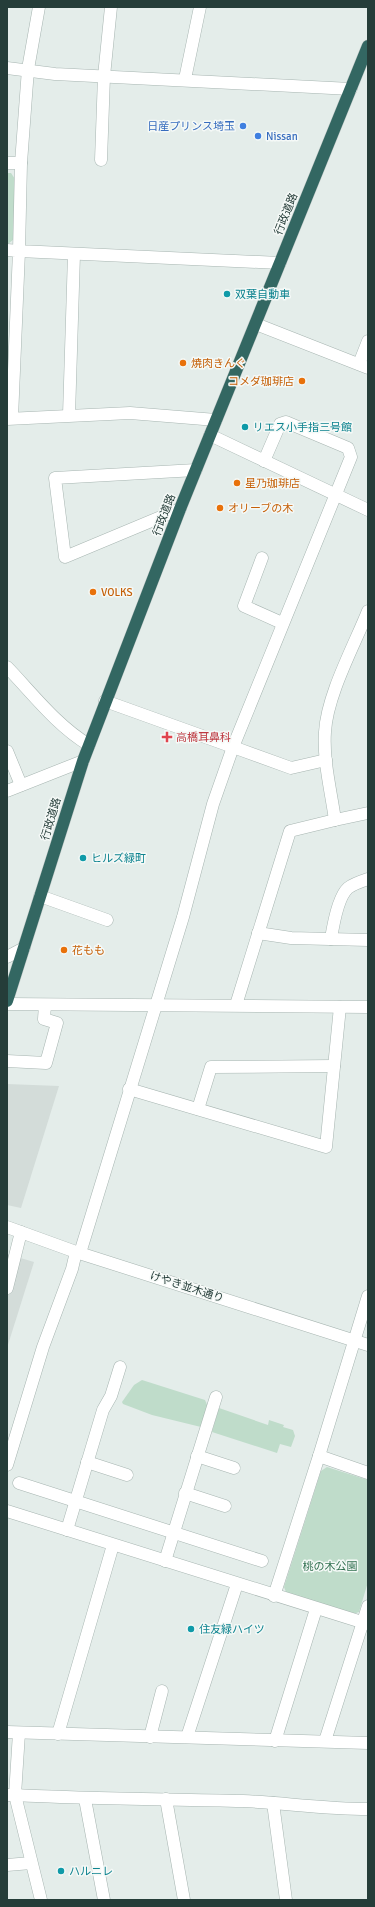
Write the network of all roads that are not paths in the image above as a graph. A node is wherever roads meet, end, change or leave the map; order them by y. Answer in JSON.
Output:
{"nodes":[{"id":1,"x":39,"y":7,"type":"edge"},
{"id":2,"x":111,"y":7,"type":"edge"},
{"id":3,"x":200,"y":7,"type":"edge"},
{"id":4,"x":368,"y":46,"type":"edge"},
{"id":5,"x":7,"y":68,"type":"edge"},
{"id":6,"x":28,"y":69,"type":"junction"},
{"id":7,"x":104,"y":76,"type":"junction"},
{"id":8,"x":185,"y":79,"type":"junction"},
{"id":9,"x":351,"y":89,"type":"junction"},
{"id":10,"x":101,"y":160,"type":"dead end"},
{"id":11,"x":7,"y":163,"type":"edge"},
{"id":12,"x":21,"y":163,"type":"junction"},
{"id":13,"x":13,"y":251,"type":"edge"},
{"id":14,"x":74,"y":254,"type":"junction"},
{"id":15,"x":280,"y":262,"type":"junction"},
{"id":16,"x":256,"y":324,"type":"junction"},
{"id":17,"x":11,"y":337,"type":"edge"},
{"id":18,"x":368,"y":341,"type":"edge"},
{"id":19,"x":363,"y":366,"type":"edge"},
{"id":20,"x":69,"y":415,"type":"junction"},
{"id":21,"x":9,"y":418,"type":"edge"},
{"id":22,"x":216,"y":420,"type":"junction"},
{"id":23,"x":210,"y":435,"type":"junction"},
{"id":24,"x":264,"y":461,"type":"junction"},
{"id":25,"x":196,"y":470,"type":"junction"},
{"id":26,"x":334,"y":494,"type":"junction"},
{"id":27,"x":180,"y":509,"type":"junction"},
{"id":28,"x":368,"y":510,"type":"edge"},
{"id":29,"x":262,"y":558,"type":"dead end"},
{"id":30,"x":368,"y":611,"type":"edge"},
{"id":31,"x":282,"y":623,"type":"junction"},
{"id":32,"x":9,"y":673,"type":"edge"},
{"id":33,"x":105,"y":701,"type":"junction"},
{"id":34,"x":89,"y":745,"type":"junction"},
{"id":35,"x":233,"y":747,"type":"junction"},
{"id":36,"x":7,"y":751,"type":"edge"},
{"id":37,"x":326,"y":760,"type":"junction"},
{"id":38,"x":82,"y":761,"type":"junction"},
{"id":39,"x":21,"y":785,"type":"junction"},
{"id":40,"x":7,"y":791,"type":"edge"},
{"id":41,"x":368,"y":813,"type":"edge"},
{"id":42,"x":335,"y":820,"type":"junction"},
{"id":43,"x":368,"y":879,"type":"edge"},
{"id":44,"x":40,"y":896,"type":"junction"},
{"id":45,"x":107,"y":920,"type":"dead end"},
{"id":46,"x":258,"y":933,"type":"junction"},
{"id":47,"x":331,"y":939,"type":"junction"},
{"id":48,"x":368,"y":940,"type":"edge"},
{"id":49,"x":24,"y":948,"type":"junction"},
{"id":50,"x":7,"y":957,"type":"edge"},
{"id":51,"x":7,"y":1001,"type":"edge"},
{"id":52,"x":7,"y":1004,"type":"edge"},
{"id":53,"x":45,"y":1005,"type":"junction"},
{"id":54,"x":236,"y":1005,"type":"junction"},
{"id":55,"x":154,"y":1006,"type":"junction"},
{"id":56,"x":340,"y":1007,"type":"junction"},
{"id":57,"x":368,"y":1007,"type":"edge"},
{"id":58,"x":7,"y":1061,"type":"edge"},
{"id":59,"x":334,"y":1066,"type":"junction"},
{"id":60,"x":129,"y":1089,"type":"junction"},
{"id":61,"x":198,"y":1109,"type":"junction"},
{"id":62,"x":7,"y":1227,"type":"edge"},
{"id":63,"x":21,"y":1232,"type":"junction"},
{"id":64,"x":78,"y":1252,"type":"junction"},
{"id":65,"x":10,"y":1272,"type":"edge"},
{"id":66,"x":7,"y":1288,"type":"edge"},
{"id":67,"x":368,"y":1296,"type":"edge"},
{"id":68,"x":355,"y":1341,"type":"junction"},
{"id":69,"x":368,"y":1345,"type":"edge"},
{"id":70,"x":120,"y":1367,"type":"dead end"},
{"id":71,"x":216,"y":1397,"type":"dead end"},
{"id":72,"x":197,"y":1456,"type":"junction"},
{"id":73,"x":319,"y":1456,"type":"junction"},
{"id":74,"x":87,"y":1462,"type":"junction"},
{"id":75,"x":7,"y":1465,"type":"edge"},
{"id":76,"x":234,"y":1468,"type":"dead end"},
{"id":77,"x":368,"y":1473,"type":"edge"},
{"id":78,"x":127,"y":1475,"type":"dead end"},
{"id":79,"x":19,"y":1483,"type":"dead end"},
{"id":80,"x":185,"y":1493,"type":"junction"},
{"id":81,"x":75,"y":1501,"type":"junction"},
{"id":82,"x":225,"y":1506,"type":"dead end"},
{"id":83,"x":7,"y":1511,"type":"edge"},
{"id":84,"x":67,"y":1530,"type":"junction"},
{"id":85,"x":172,"y":1532,"type":"junction"},
{"id":86,"x":113,"y":1545,"type":"junction"},
{"id":87,"x":165,"y":1561,"type":"junction"},
{"id":88,"x":262,"y":1561,"type":"dead end"},
{"id":89,"x":237,"y":1584,"type":"junction"},
{"id":90,"x":274,"y":1596,"type":"junction"},
{"id":91,"x":368,"y":1606,"type":"edge"},
{"id":92,"x":316,"y":1609,"type":"junction"},
{"id":93,"x":365,"y":1624,"type":"edge"},
{"id":94,"x":162,"y":1691,"type":"dead end"},
{"id":95,"x":13,"y":1732,"type":"edge"},
{"id":96,"x":58,"y":1734,"type":"junction"},
{"id":97,"x":150,"y":1737,"type":"junction"},
{"id":98,"x":187,"y":1737,"type":"junction"},
{"id":99,"x":276,"y":1741,"type":"junction"},
{"id":100,"x":325,"y":1741,"type":"junction"},
{"id":101,"x":368,"y":1743,"type":"edge"},
{"id":102,"x":11,"y":1795,"type":"edge"},
{"id":103,"x":85,"y":1799,"type":"junction"},
{"id":104,"x":166,"y":1799,"type":"junction"},
{"id":105,"x":273,"y":1803,"type":"junction"},
{"id":106,"x":368,"y":1809,"type":"edge"},
{"id":107,"x":31,"y":1863,"type":"junction"},
{"id":108,"x":7,"y":1865,"type":"edge"},
{"id":109,"x":41,"y":1900,"type":"edge"},
{"id":110,"x":104,"y":1900,"type":"edge"},
{"id":111,"x":184,"y":1900,"type":"edge"},
{"id":112,"x":286,"y":1900,"type":"edge"}],
"edges":[{"from":1,"to":6,"type":"street"},
{"from":2,"to":7,"type":"street"},
{"from":3,"to":8,"type":"street"},
{"from":4,"to":9,"type":"highway","name":"行政道路"},
{"from":5,"to":6,"type":"street"},
{"from":6,"to":7,"type":"street"},
{"from":6,"to":12,"type":"street"},
{"from":7,"to":8,"type":"street"},
{"from":7,"to":10,"type":"street"},
{"from":8,"to":9,"type":"street"},
{"from":9,"to":15,"type":"highway","name":"行政道路"},
{"from":11,"to":12,"type":"street"},
{"from":12,"to":13,"type":"street"},
{"from":13,"to":14,"type":"street"},
{"from":13,"to":17,"type":"street"},
{"from":14,"to":15,"type":"street"},
{"from":14,"to":20,"type":"street"},
{"from":15,"to":16,"type":"highway","name":"行政道路"},
{"from":16,"to":19,"type":"street"},
{"from":16,"to":22,"type":"highway","name":"行政道路"},
{"from":17,"to":21,"type":"street"},
{"from":18,"to":19,"type":"street"},
{"from":20,"to":21,"type":"street"},
{"from":20,"to":22,"type":"street"},
{"from":22,"to":23,"type":"highway","name":"行政道路"},
{"from":23,"to":24,"type":"street"},
{"from":23,"to":25,"type":"highway","name":"行政道路"},
{"from":24,"to":26,"type":"street"},
{"from":24,"to":26,"type":"street"},
{"from":25,"to":27,"type":"highway","name":"行政道路"},
{"from":25,"to":27,"type":"street"},
{"from":26,"to":28,"type":"street"},
{"from":26,"to":31,"type":"street"},
{"from":27,"to":33,"type":"highway","name":"行政道路"},
{"from":29,"to":31,"type":"street"},
{"from":30,"to":37,"type":"street"},
{"from":31,"to":35,"type":"street"},
{"from":32,"to":34,"type":"street"},
{"from":33,"to":34,"type":"highway","name":"行政道路"},
{"from":33,"to":35,"type":"street"},
{"from":34,"to":38,"type":"highway","name":"行政道路"},
{"from":35,"to":37,"type":"street"},
{"from":35,"to":55,"type":"street"},
{"from":36,"to":39,"type":"street"},
{"from":37,"to":42,"type":"street"},
{"from":38,"to":39,"type":"street"},
{"from":38,"to":44,"type":"highway","name":"行政道路"},
{"from":39,"to":40,"type":"street"},
{"from":41,"to":42,"type":"street"},
{"from":42,"to":46,"type":"street"},
{"from":43,"to":47,"type":"street"},
{"from":44,"to":45,"type":"street"},
{"from":44,"to":49,"type":"highway","name":"行政道路"},
{"from":46,"to":47,"type":"street"},
{"from":46,"to":54,"type":"street"},
{"from":47,"to":48,"type":"street"},
{"from":49,"to":50,"type":"street"},
{"from":49,"to":51,"type":"highway","name":"行政道路"},
{"from":52,"to":53,"type":"street"},
{"from":53,"to":55,"type":"street"},
{"from":53,"to":58,"type":"street"},
{"from":54,"to":55,"type":"street"},
{"from":54,"to":56,"type":"street"},
{"from":55,"to":60,"type":"street"},
{"from":56,"to":57,"type":"street"},
{"from":56,"to":59,"type":"street"},
{"from":59,"to":61,"type":"street"},
{"from":59,"to":61,"type":"street"},
{"from":60,"to":61,"type":"street"},
{"from":60,"to":64,"type":"street"},
{"from":62,"to":63,"type":"street","name":"けやき並木通り"},
{"from":63,"to":64,"type":"street","name":"けやき並木通り"},
{"from":63,"to":65,"type":"street"},
{"from":64,"to":68,"type":"street","name":"けやき並木通り"},
{"from":64,"to":75,"type":"street"},
{"from":65,"to":66,"type":"street"},
{"from":67,"to":68,"type":"street"},
{"from":68,"to":69,"type":"street","name":"けやき並木通り"},
{"from":68,"to":73,"type":"street"},
{"from":70,"to":74,"type":"street"},
{"from":71,"to":72,"type":"street"},
{"from":72,"to":76,"type":"street"},
{"from":72,"to":80,"type":"street"},
{"from":73,"to":77,"type":"street"},
{"from":73,"to":90,"type":"street"},
{"from":74,"to":78,"type":"street"},
{"from":74,"to":81,"type":"street"},
{"from":79,"to":81,"type":"street"},
{"from":80,"to":82,"type":"street"},
{"from":80,"to":85,"type":"street"},
{"from":81,"to":84,"type":"street"},
{"from":81,"to":85,"type":"street"},
{"from":83,"to":84,"type":"street"},
{"from":84,"to":86,"type":"street"},
{"from":85,"to":87,"type":"street"},
{"from":85,"to":88,"type":"street"},
{"from":86,"to":87,"type":"street"},
{"from":86,"to":96,"type":"street"},
{"from":87,"to":89,"type":"street"},
{"from":89,"to":90,"type":"street"},
{"from":89,"to":98,"type":"street"},
{"from":90,"to":92,"type":"street"},
{"from":91,"to":93,"type":"street"},
{"from":92,"to":93,"type":"street"},
{"from":92,"to":99,"type":"street"},
{"from":93,"to":100,"type":"street"},
{"from":94,"to":97,"type":"street"},
{"from":95,"to":96,"type":"street"},
{"from":95,"to":102,"type":"street"},
{"from":96,"to":97,"type":"street"},
{"from":97,"to":98,"type":"street"},
{"from":98,"to":99,"type":"street"},
{"from":99,"to":100,"type":"street"},
{"from":100,"to":101,"type":"street"},
{"from":102,"to":103,"type":"street"},
{"from":102,"to":107,"type":"street"},
{"from":103,"to":104,"type":"street"},
{"from":103,"to":110,"type":"street"},
{"from":104,"to":105,"type":"street"},
{"from":104,"to":111,"type":"street"},
{"from":105,"to":106,"type":"street"},
{"from":105,"to":112,"type":"street"},
{"from":107,"to":108,"type":"street"},
{"from":107,"to":109,"type":"street"}]}
